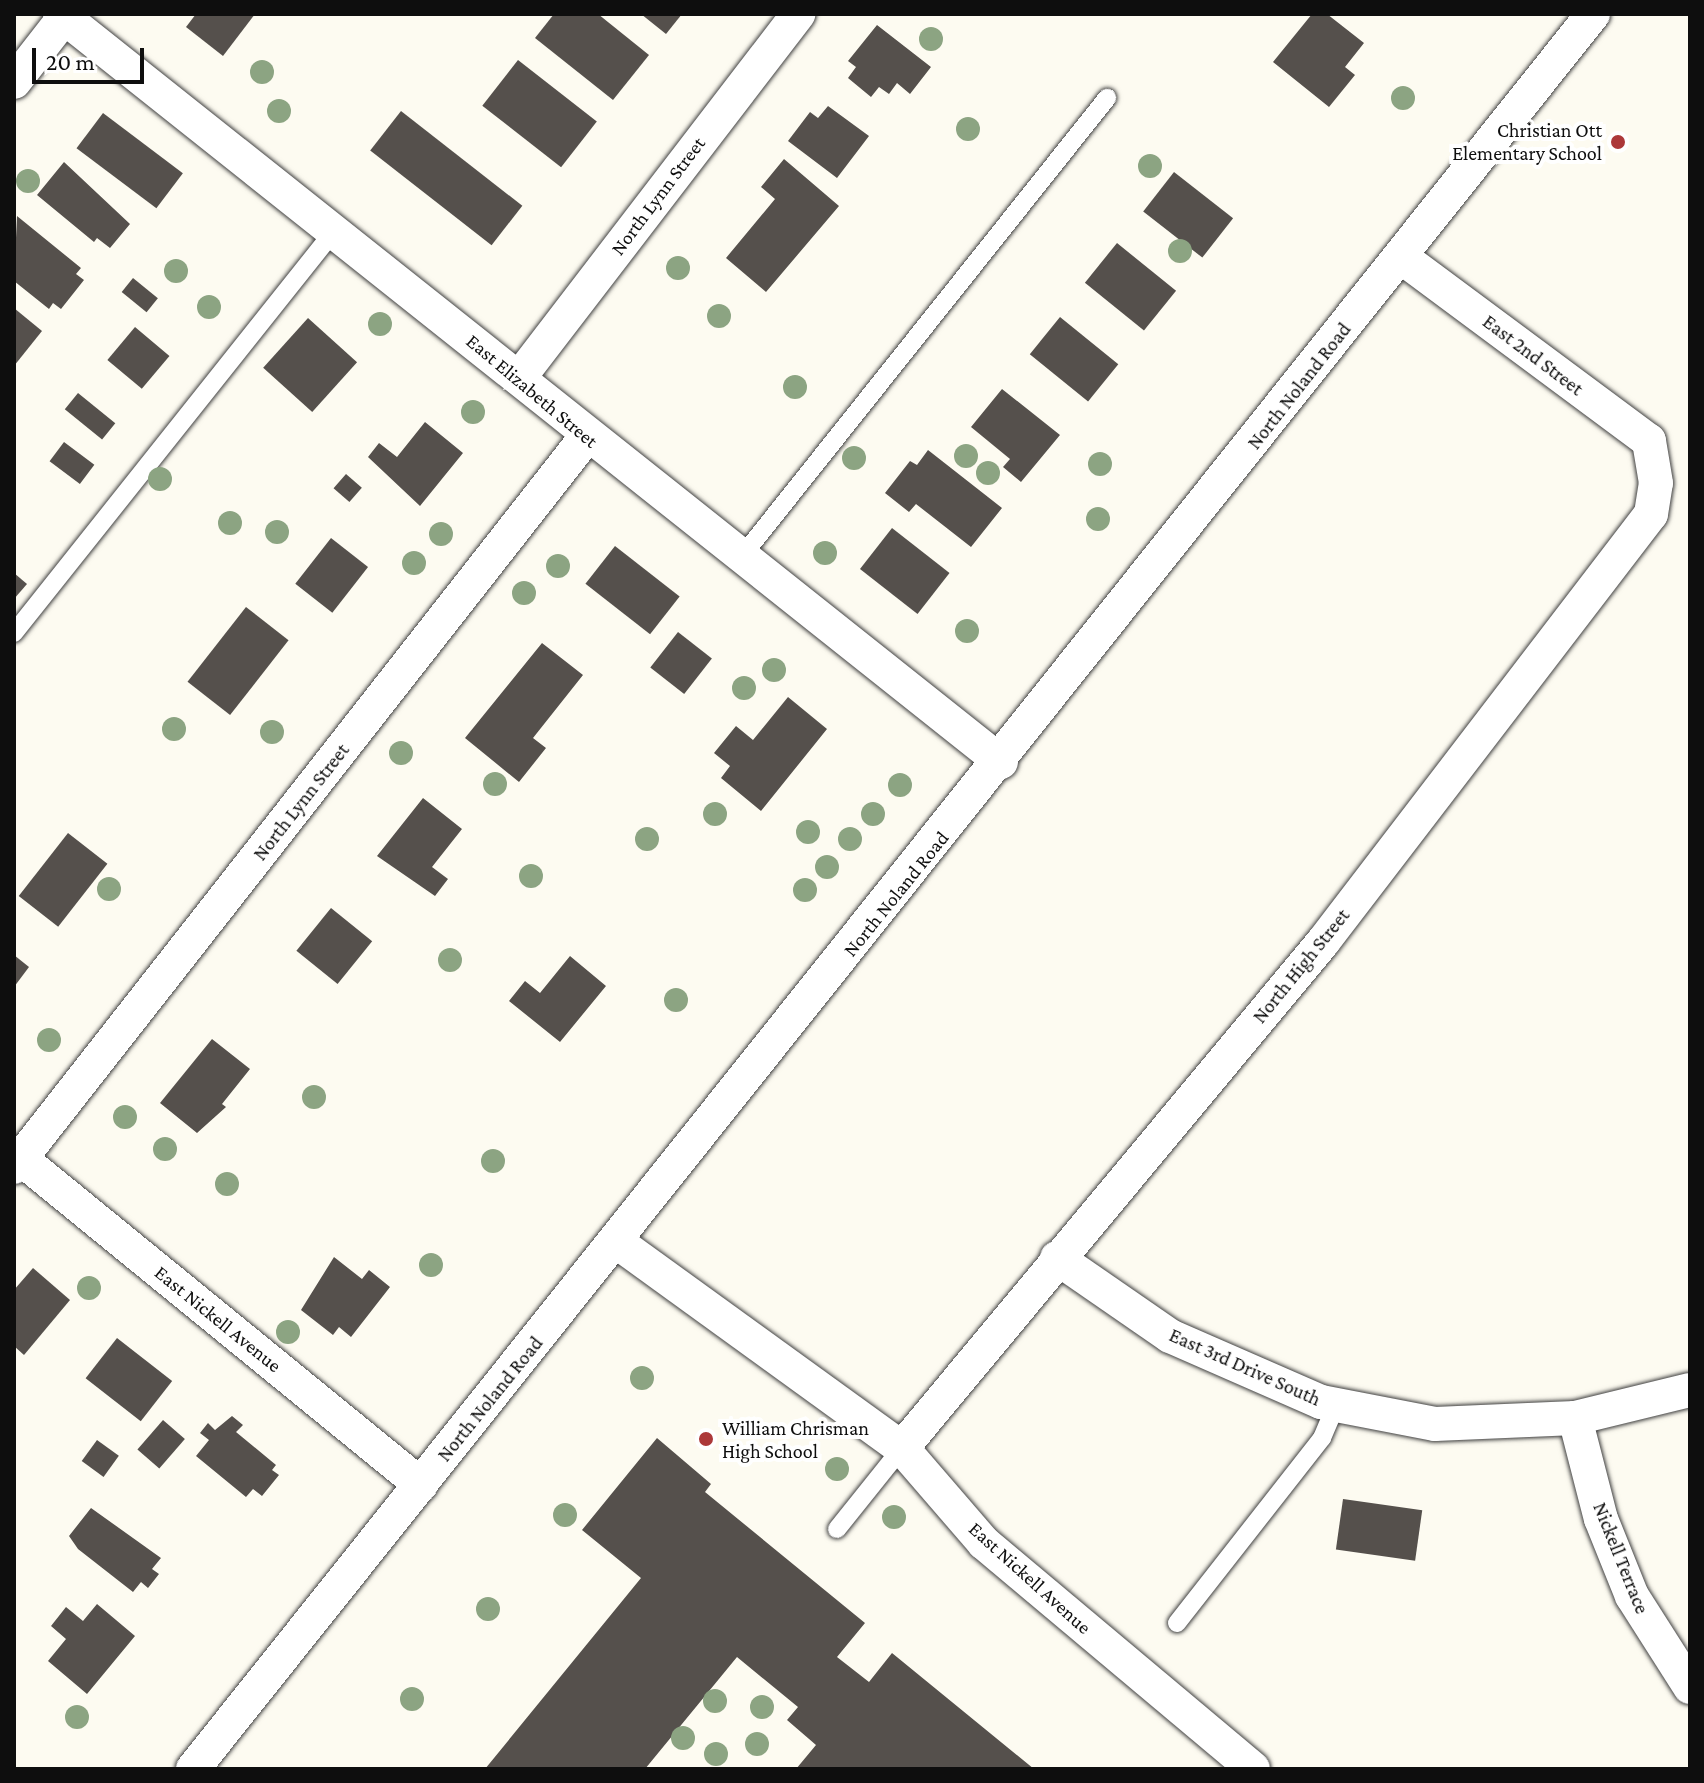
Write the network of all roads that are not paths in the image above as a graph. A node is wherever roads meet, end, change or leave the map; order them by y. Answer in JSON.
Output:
{"nodes":[{"id":1,"x":798,"y":14,"type":"edge"},
{"id":2,"x":1593,"y":14,"type":"edge"},
{"id":3,"x":64,"y":15,"type":"edge"},
{"id":4,"x":14,"y":82,"type":"edge"},
{"id":5,"x":1107,"y":98,"type":"dead end"},
{"id":6,"x":334,"y":231,"type":"junction"},
{"id":7,"x":1401,"y":257,"type":"junction"},
{"id":8,"x":519,"y":378,"type":"junction"},
{"id":9,"x":587,"y":436,"type":"junction"},
{"id":10,"x":1652,"y":461,"type":"joint"},
{"id":11,"x":739,"y":560,"type":"junction"},
{"id":12,"x":14,"y":633,"type":"edge"},
{"id":13,"x":1001,"y":762,"type":"junction"},
{"id":14,"x":16,"y":1160,"type":"edge"},
{"id":15,"x":617,"y":1242,"type":"junction"},
{"id":16,"x":1057,"y":1258,"type":"junction"},
{"id":17,"x":1690,"y":1390,"type":"edge"},
{"id":18,"x":1336,"y":1405,"type":"junction"},
{"id":19,"x":1575,"y":1418,"type":"junction"},
{"id":20,"x":902,"y":1448,"type":"junction"},
{"id":21,"x":421,"y":1485,"type":"junction"},
{"id":22,"x":837,"y":1529,"type":"dead end"},
{"id":23,"x":1177,"y":1623,"type":"dead end"},
{"id":24,"x":1690,"y":1687,"type":"edge"},
{"id":25,"x":193,"y":1769,"type":"edge"},
{"id":26,"x":1253,"y":1769,"type":"edge"}],
"edges":[{"from":1,"to":8,"type":"street","name":"North Lynn Street"},
{"from":2,"to":7,"type":"street","name":"North Noland Road"},
{"from":3,"to":4,"type":"street"},
{"from":3,"to":6,"type":"street","name":"East Elizabeth Street"},
{"from":5,"to":11,"type":"lane"},
{"from":6,"to":8,"type":"street","name":"East Elizabeth Street"},
{"from":6,"to":12,"type":"lane"},
{"from":7,"to":10,"type":"street","name":"East 2nd Street"},
{"from":7,"to":13,"type":"street","name":"North Noland Road"},
{"from":8,"to":9,"type":"street","name":"East Elizabeth Street"},
{"from":9,"to":11,"type":"street","name":"East Elizabeth Street"},
{"from":9,"to":14,"type":"street","name":"North Lynn Street"},
{"from":10,"to":16,"type":"street","name":"North High Street"},
{"from":11,"to":13,"type":"street","name":"East Elizabeth Street"},
{"from":13,"to":15,"type":"street","name":"North Noland Road"},
{"from":14,"to":21,"type":"street","name":"East Nickell Avenue"},
{"from":15,"to":20,"type":"street","name":"East Nickell Avenue"},
{"from":15,"to":21,"type":"street","name":"North Noland Road"},
{"from":16,"to":18,"type":"street","name":"East 3rd Drive South"},
{"from":16,"to":20,"type":"street","name":"North High Street"},
{"from":17,"to":19,"type":"street","name":"East 3rd Drive South"},
{"from":18,"to":19,"type":"street","name":"East 3rd Drive South"},
{"from":18,"to":23,"type":"lane"},
{"from":19,"to":24,"type":"street","name":"Nickell Terrace"},
{"from":20,"to":22,"type":"lane"},
{"from":20,"to":26,"type":"street","name":"East Nickell Avenue"},
{"from":21,"to":25,"type":"street","name":"North Noland Road"}]}
